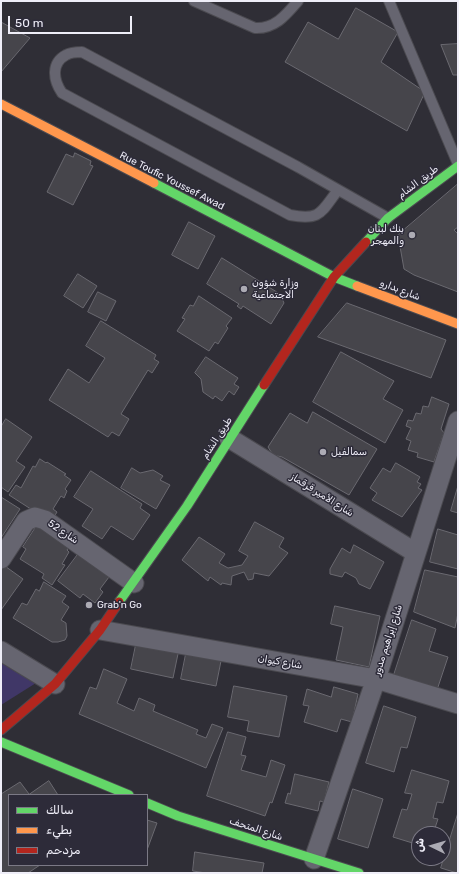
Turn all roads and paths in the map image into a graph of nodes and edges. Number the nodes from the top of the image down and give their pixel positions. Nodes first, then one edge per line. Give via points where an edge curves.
1 (194, 1) edge
2 (298, 1) edge
3 (390, 1) edge
4 (1, 104) edge
5 (458, 165) edge
6 (338, 190) junction
7 (388, 218) junction
8 (334, 277) junction
9 (458, 324) edge
10 (458, 421) edge
11 (229, 438) junction
12 (416, 553) junction
13 (1, 559) edge
14 (134, 583) junction
15 (100, 630) junction
16 (1, 651) edge
17 (376, 679) junction
18 (55, 684) junction
19 (458, 704) edge
20 (1, 730) edge
21 (1, 742) edge
22 (127, 794) edge
23 (148, 803) edge
24 (314, 859) junction
25 (358, 873) edge

1 - 2 lane via 255,28 264,28 283,19
3 - 5 lane
4 - 8 street, Rue Toufic Youssef Awad
5 - 7 street, طريق الشام
6 - 6 lane via 82,52 67,54 57,63 54,74 62,93 290,215 306,218 317,216
6 - 7 lane
7 - 8 street, طريق الشام
8 - 9 street, شارع بدارو
8 - 11 street, طريق الشام
10 - 12 street, شارع إبراهيم مدور
11 - 12 street, شارع الأمير قرقماز
11 - 14 street, طريق الشام via 187,506
12 - 17 street, شارع إبراهيم مدور
13 - 14 street, شارع 52 via 26,521 40,518 71,537
14 - 15 street, طريق الشام
15 - 17 street, شارع كيوان
15 - 18 street, طريق الشام
16 - 18 street
17 - 19 street, شارع كيوان
17 - 24 street, شارع إبراهيم مدور
18 - 20 street, طريق الشام
21 - 22 street
23 - 24 street, شارع المتحف via 178,816
24 - 25 street, شارع المتحف

